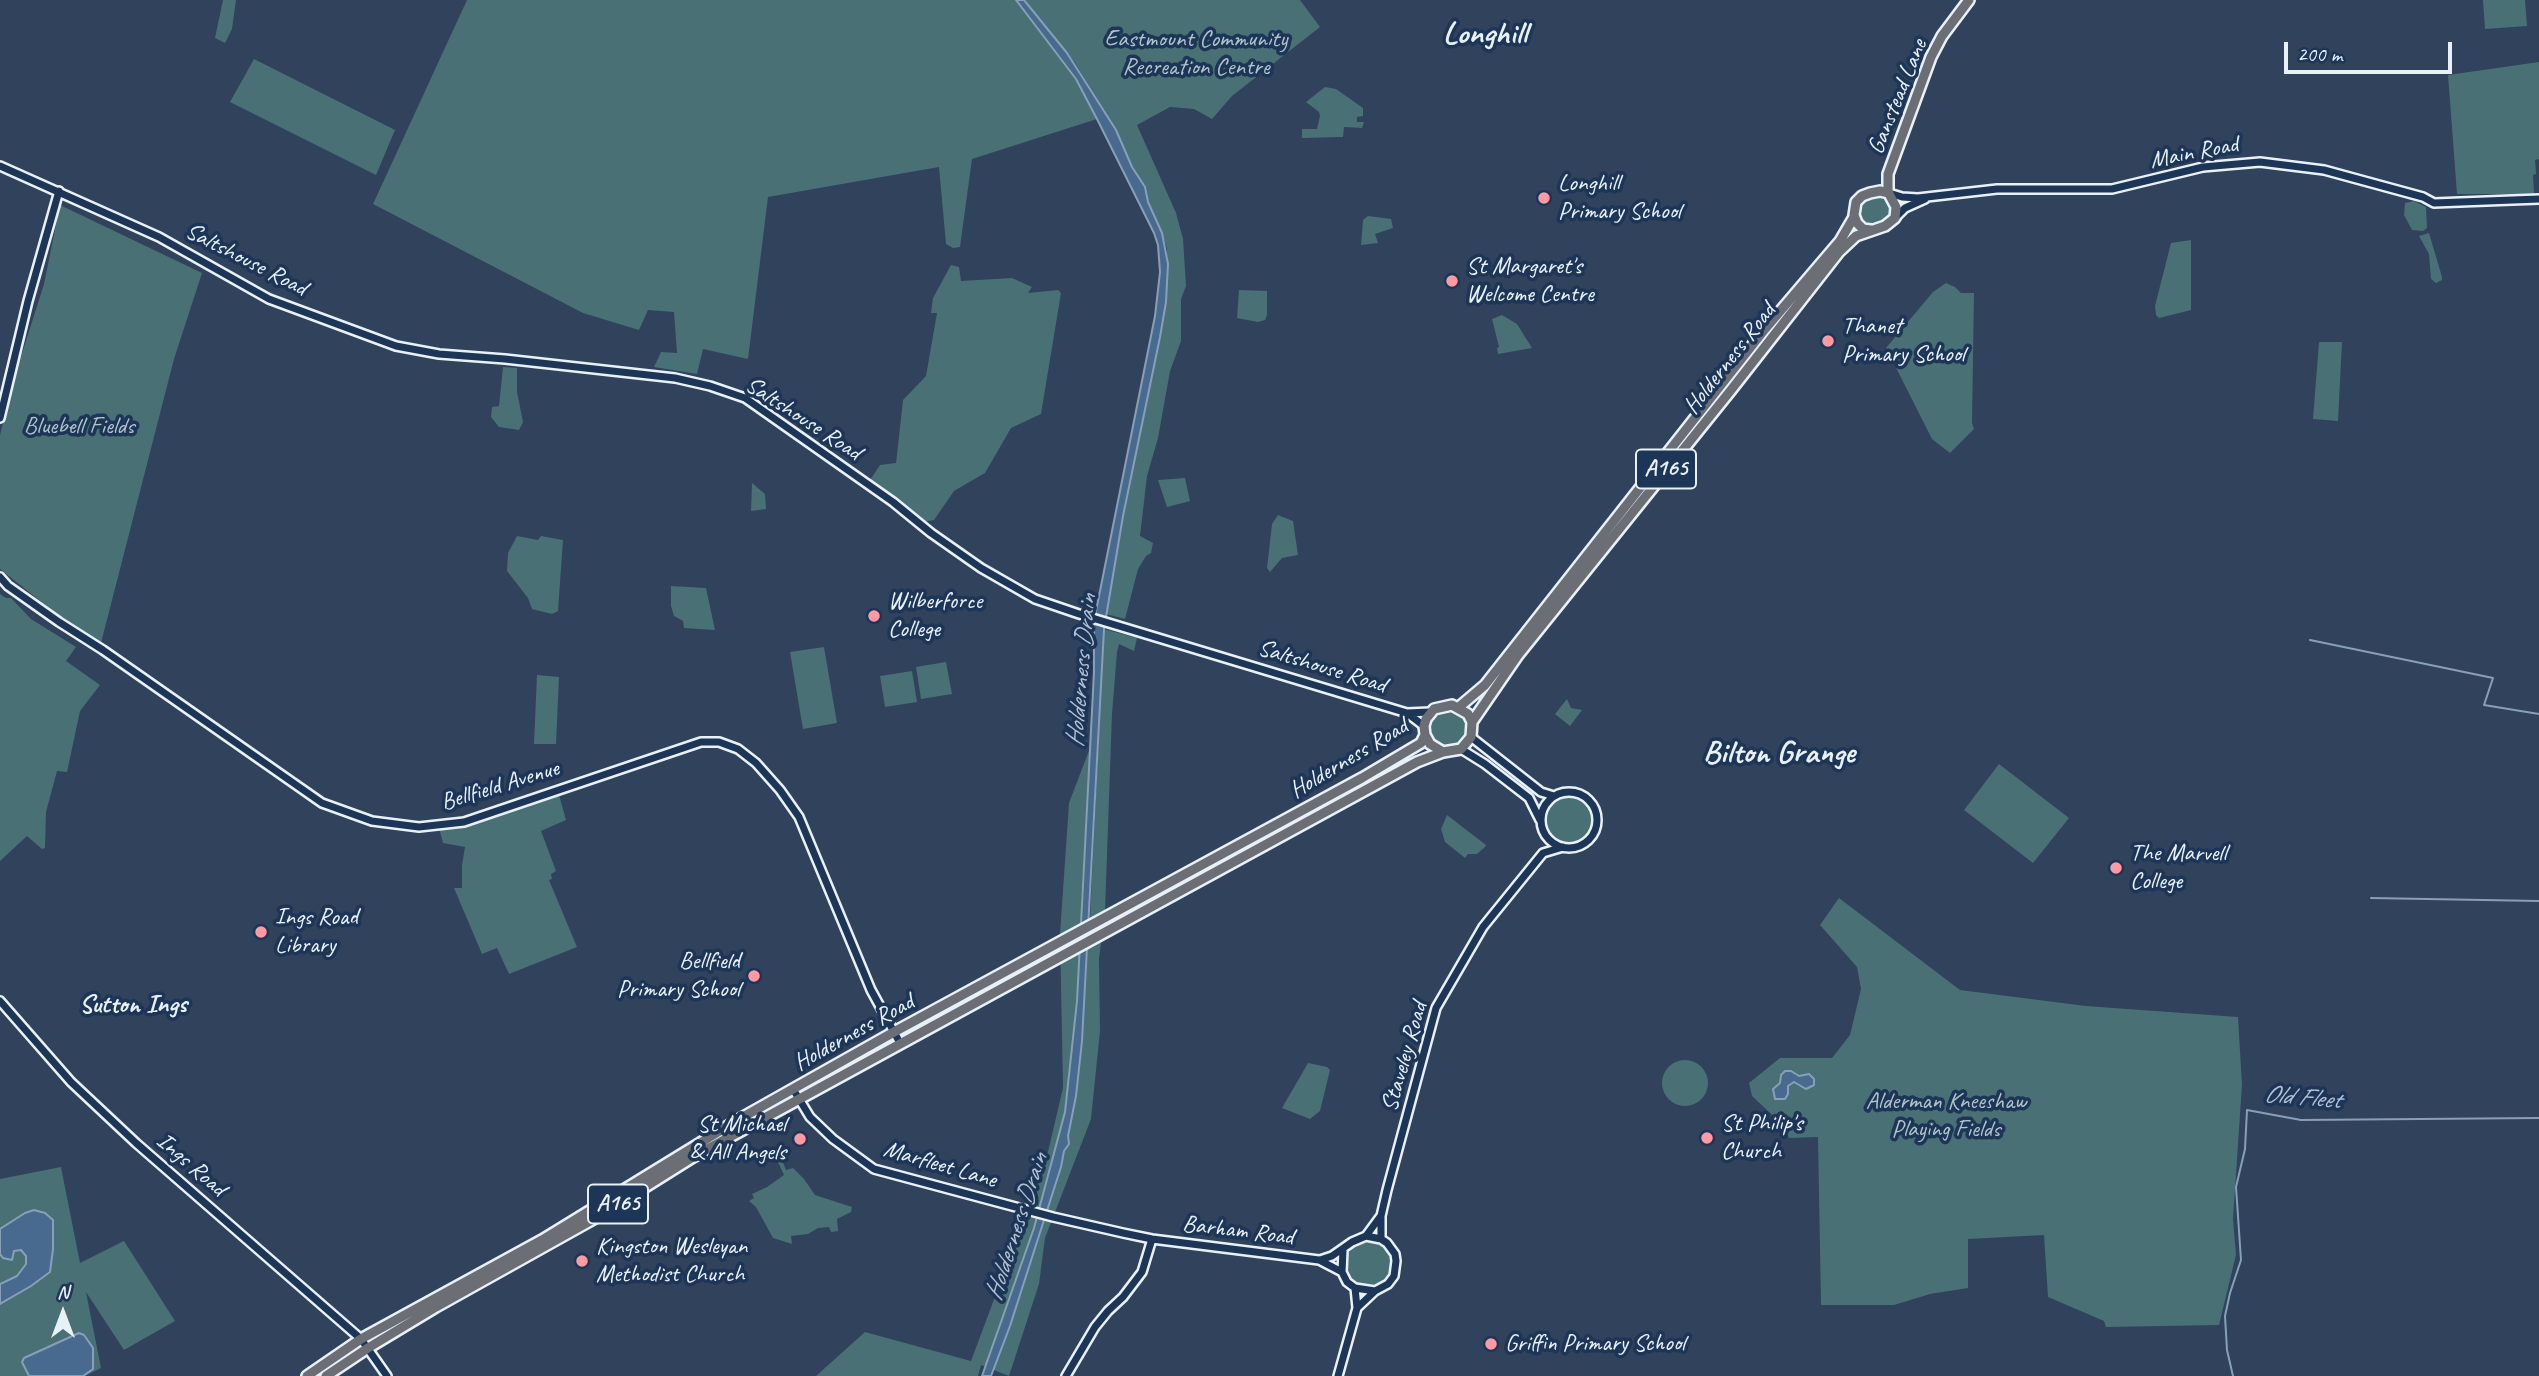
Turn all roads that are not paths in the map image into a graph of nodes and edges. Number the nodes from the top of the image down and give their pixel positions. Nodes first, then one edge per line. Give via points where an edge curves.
1 (1969, 0) edge
2 (0, 166) edge
3 (1888, 174) junction
4 (59, 191) junction
5 (1870, 193) junction
6 (1889, 193) junction
7 (1935, 195) junction
8 (2539, 199) edge
9 (1854, 217) junction
10 (1896, 217) junction
11 (1873, 230) junction
12 (0, 418) edge
13 (0, 577) edge
14 (1459, 707) junction
15 (1430, 712) junction
16 (1407, 713) junction
17 (1472, 722) junction
18 (1425, 731) junction
19 (1471, 737) junction
20 (1461, 749) junction
21 (1443, 752) junction
22 (1554, 796) junction
23 (1540, 820) junction
24 (1545, 834) junction
25 (1563, 847) junction
26 (1543, 853) junction
27 (0, 1001) edge
28 (894, 1032) junction
29 (900, 1043) junction
30 (793, 1089) junction
31 (799, 1099) junction
32 (1381, 1216) junction
33 (1366, 1237) junction
34 (1152, 1239) junction
35 (1381, 1239) junction
36 (1343, 1250) junction
37 (1319, 1260) junction
38 (1342, 1272) junction
39 (1355, 1288) junction
40 (1375, 1291) junction
41 (1357, 1308) junction
42 (361, 1339) junction
43 (368, 1348) junction
44 (307, 1376) edge
45 (326, 1376) edge
46 (387, 1376) edge
47 (1066, 1376) edge
48 (1338, 1376) edge

1 - 3 highway, Ganstead Lane / A165 via 1931,57
2 - 4 street, Saltshouse Road
3 - 5 highway, Ganstead Lane / A165
3 - 6 highway, Ganstead Lane / A165
4 - 12 street
4 - 16 street, Saltshouse Road via 159,237 269,299 396,346 675,378 745,398 981,568 1035,599
5 - 6 highway
5 - 9 highway, A165 via 1857,200
6 - 7 street, Main Road via 1908,198
6 - 10 highway, A165
7 - 8 street, Main Road via 2002,189 2112,189 2203,167 2260,162 2324,170 2434,203
7 - 10 street, Main Road via 1908,206
9 - 11 highway via 1861,227
9 - 14 highway, Holderness Road / A165 via 1840,241 1765,329 1485,685
10 - 11 highway, A165
11 - 17 highway, Holderness Road / A165 via 1856,236 1839,251 1518,655
13 - 28 street, Bellfield Avenue via 322,803 372,821 419,827 464,822 701,742 729,745 747,755 799,817 871,990
14 - 15 highway via 1446,704
14 - 17 highway
15 - 16 street, Saltshouse Road
15 - 18 highway, A165
16 - 18 street, Saltshouse Road
17 - 19 highway
18 - 21 highway via 1430,744
18 - 28 highway, Holderness Road / A165 via 1421,743 1362,778
19 - 20 highway
19 - 22 street via 1541,792
20 - 21 highway, A165
20 - 23 street via 1529,798
21 - 29 highway, Holderness Road / A165
22 - 23 street
22 - 25 street via 1564,792 1583,796 1596,814 1590,838 1578,846
23 - 24 street
24 - 25 street
24 - 26 street
25 - 26 street
26 - 32 street, Staveley Road via 1483,927 1436,1008
27 - 42 street, Ings Road via 87,1097
28 - 29 street, Bellfield Avenue
28 - 30 highway, Holderness Road / A165
29 - 31 highway, Holderness Road / A165
30 - 31 street, Marfleet Lane
30 - 42 highway, Holderness Road / A165 via 542,1240
31 - 34 street, Marfleet Lane via 833,1139 874,1169
31 - 43 highway, Holderness Road / A165
32 - 33 street, Staveley Road
32 - 35 street, Staveley Road
33 - 35 street
33 - 36 street
34 - 37 street, Barham Road
34 - 47 street via 1138,1278 1095,1327
35 - 40 street via 1396,1261 1394,1276
36 - 37 street, Barham Road
36 - 38 street
37 - 38 street, Barham Road
38 - 39 street
39 - 40 street
39 - 41 street
40 - 41 street
41 - 48 street
42 - 43 street, Ings Road
42 - 44 highway, Holderness Road / A165
43 - 45 highway, Holderness Road / A165
43 - 46 street, Ings Road

